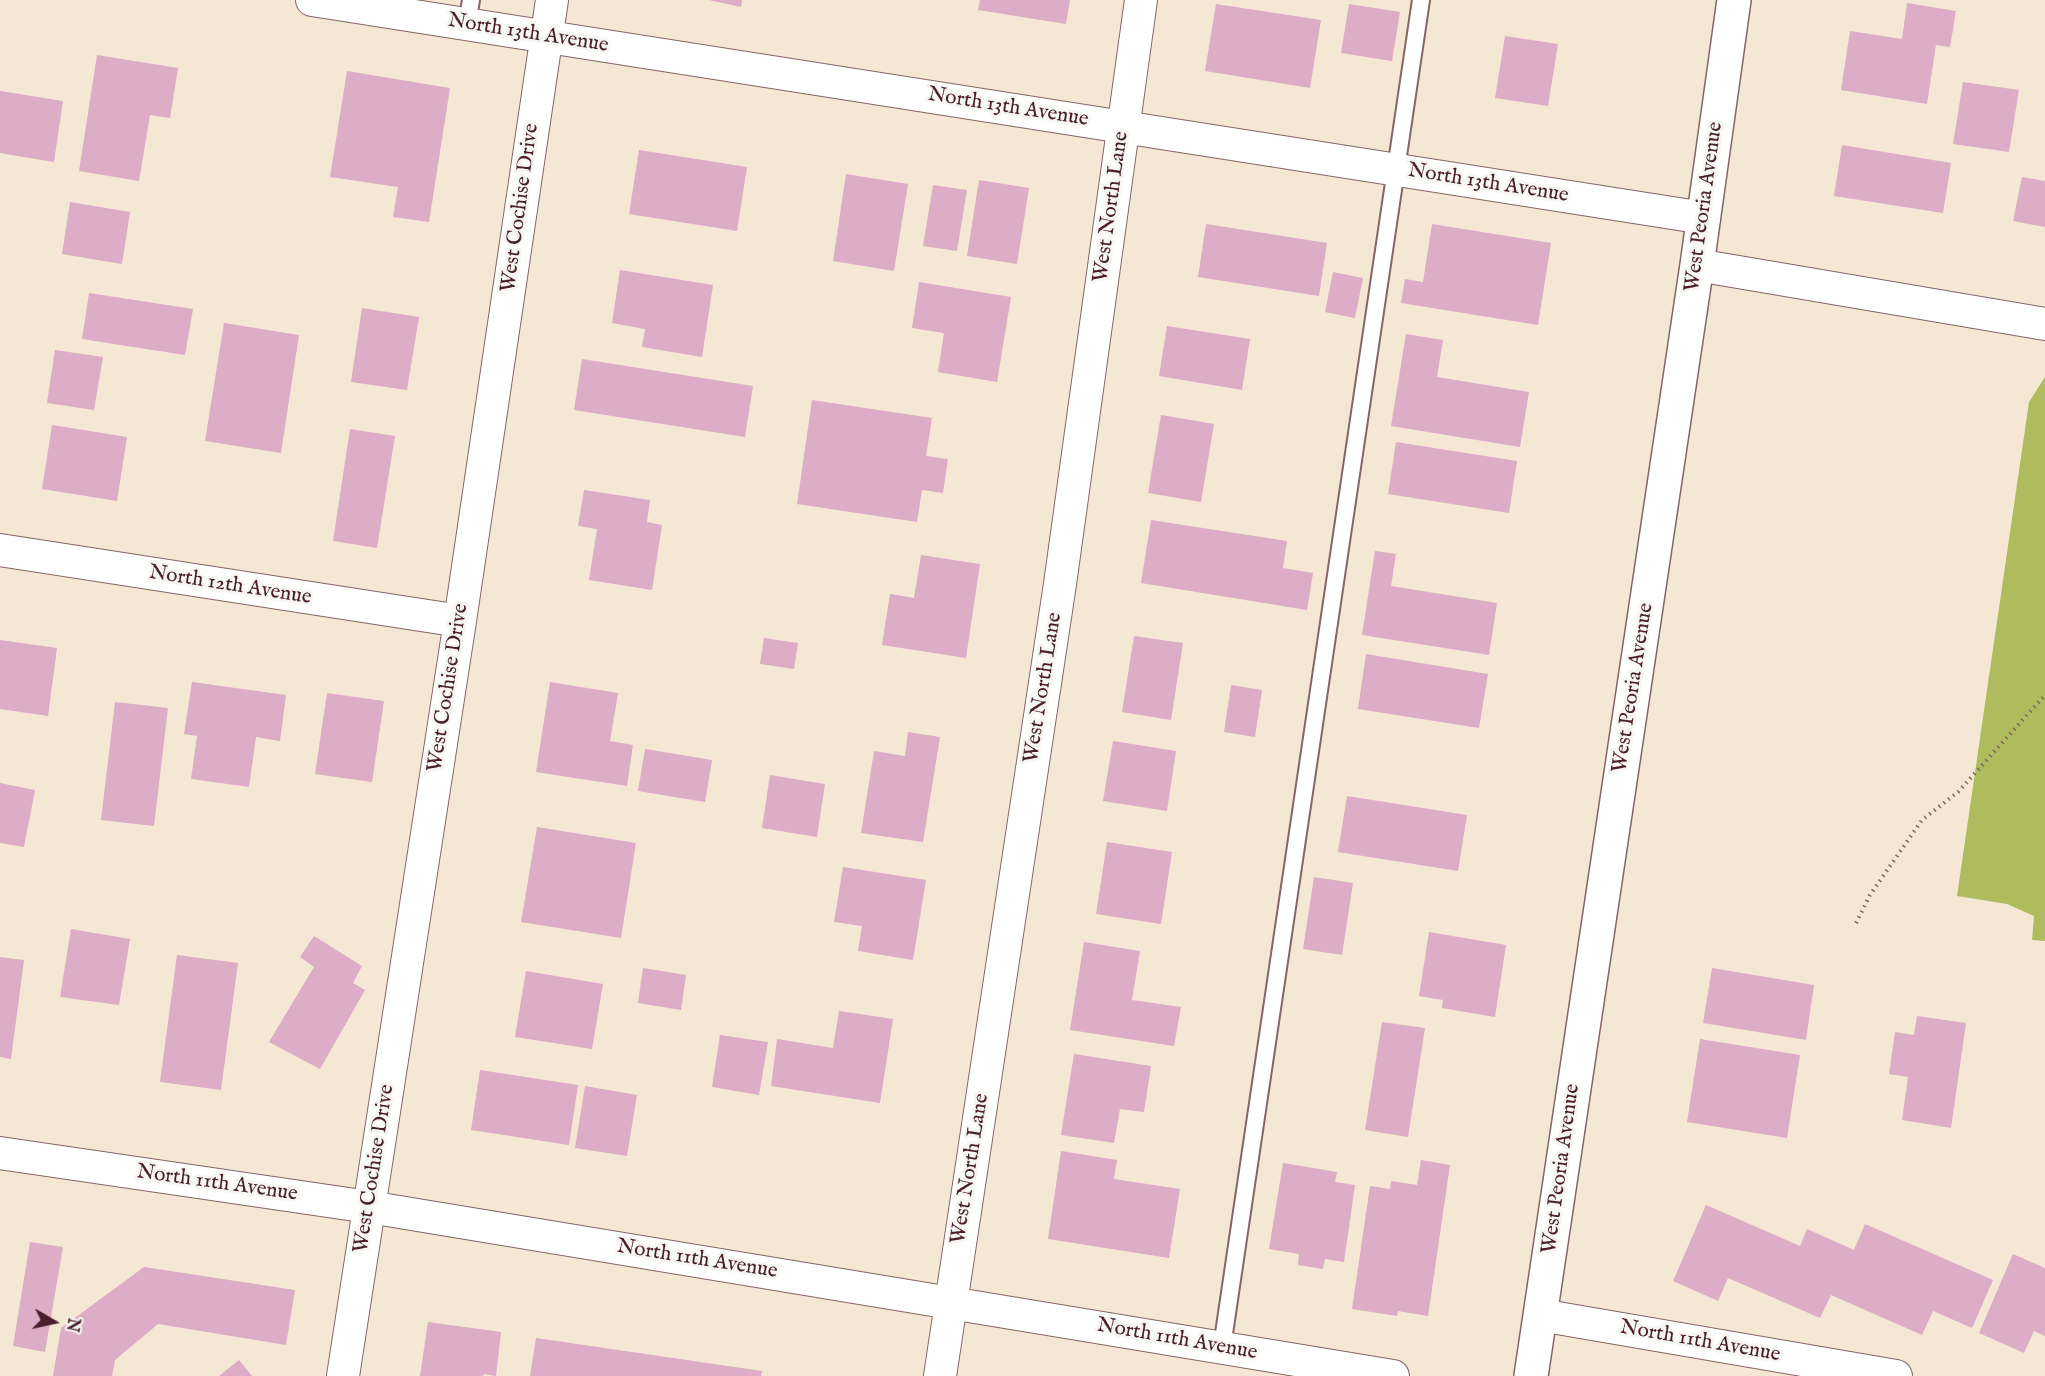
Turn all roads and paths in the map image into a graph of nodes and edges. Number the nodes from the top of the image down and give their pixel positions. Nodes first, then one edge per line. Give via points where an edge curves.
1 (312, 0) edge
2 (552, 0) edge
3 (1141, 0) edge
4 (1421, 0) edge
5 (1734, 0) edge
6 (469, 12) edge
7 (546, 37) junction
8 (1123, 126) junction
9 (1395, 169) junction
10 (1704, 218) junction
11 (1697, 265) junction
12 (2045, 324) edge
13 (0, 550) edge
14 (460, 621) junction
15 (2045, 695) edge
16 (1856, 923) dead end
17 (0, 1153) edge
18 (369, 1207) junction
19 (951, 1302) junction
20 (1540, 1315) junction
21 (1222, 1347) junction
22 (343, 1376) edge
23 (940, 1376) edge
24 (1393, 1376) edge
25 (1531, 1376) edge
26 (1896, 1376) edge

1 - 6 street, North 13th Avenue
2 - 7 street, West Cochise Drive
3 - 8 street, West North Lane
4 - 9 lane
5 - 10 main road, West Peoria Avenue
6 - 7 street, North 13th Avenue
7 - 8 street, North 13th Avenue
7 - 14 street, West Cochise Drive
8 - 9 street, North 13th Avenue
8 - 19 street, West North Lane via 1060,584
9 - 10 street, North 13th Avenue
9 - 21 lane
10 - 11 main road, West Peoria Avenue
11 - 12 street
11 - 20 main road, West Peoria Avenue
13 - 14 street, North 12th Avenue
14 - 18 street, West Cochise Drive
15 - 16 path via 1958,792 1922,820 1870,895
17 - 18 street, North 11th Avenue
18 - 19 street, North 11th Avenue
18 - 22 street, West Cochise Drive
19 - 21 street, North 11th Avenue
19 - 23 street, West North Lane
20 - 25 main road, West Peoria Avenue
20 - 26 street, North 11th Avenue
21 - 24 street, North 11th Avenue

